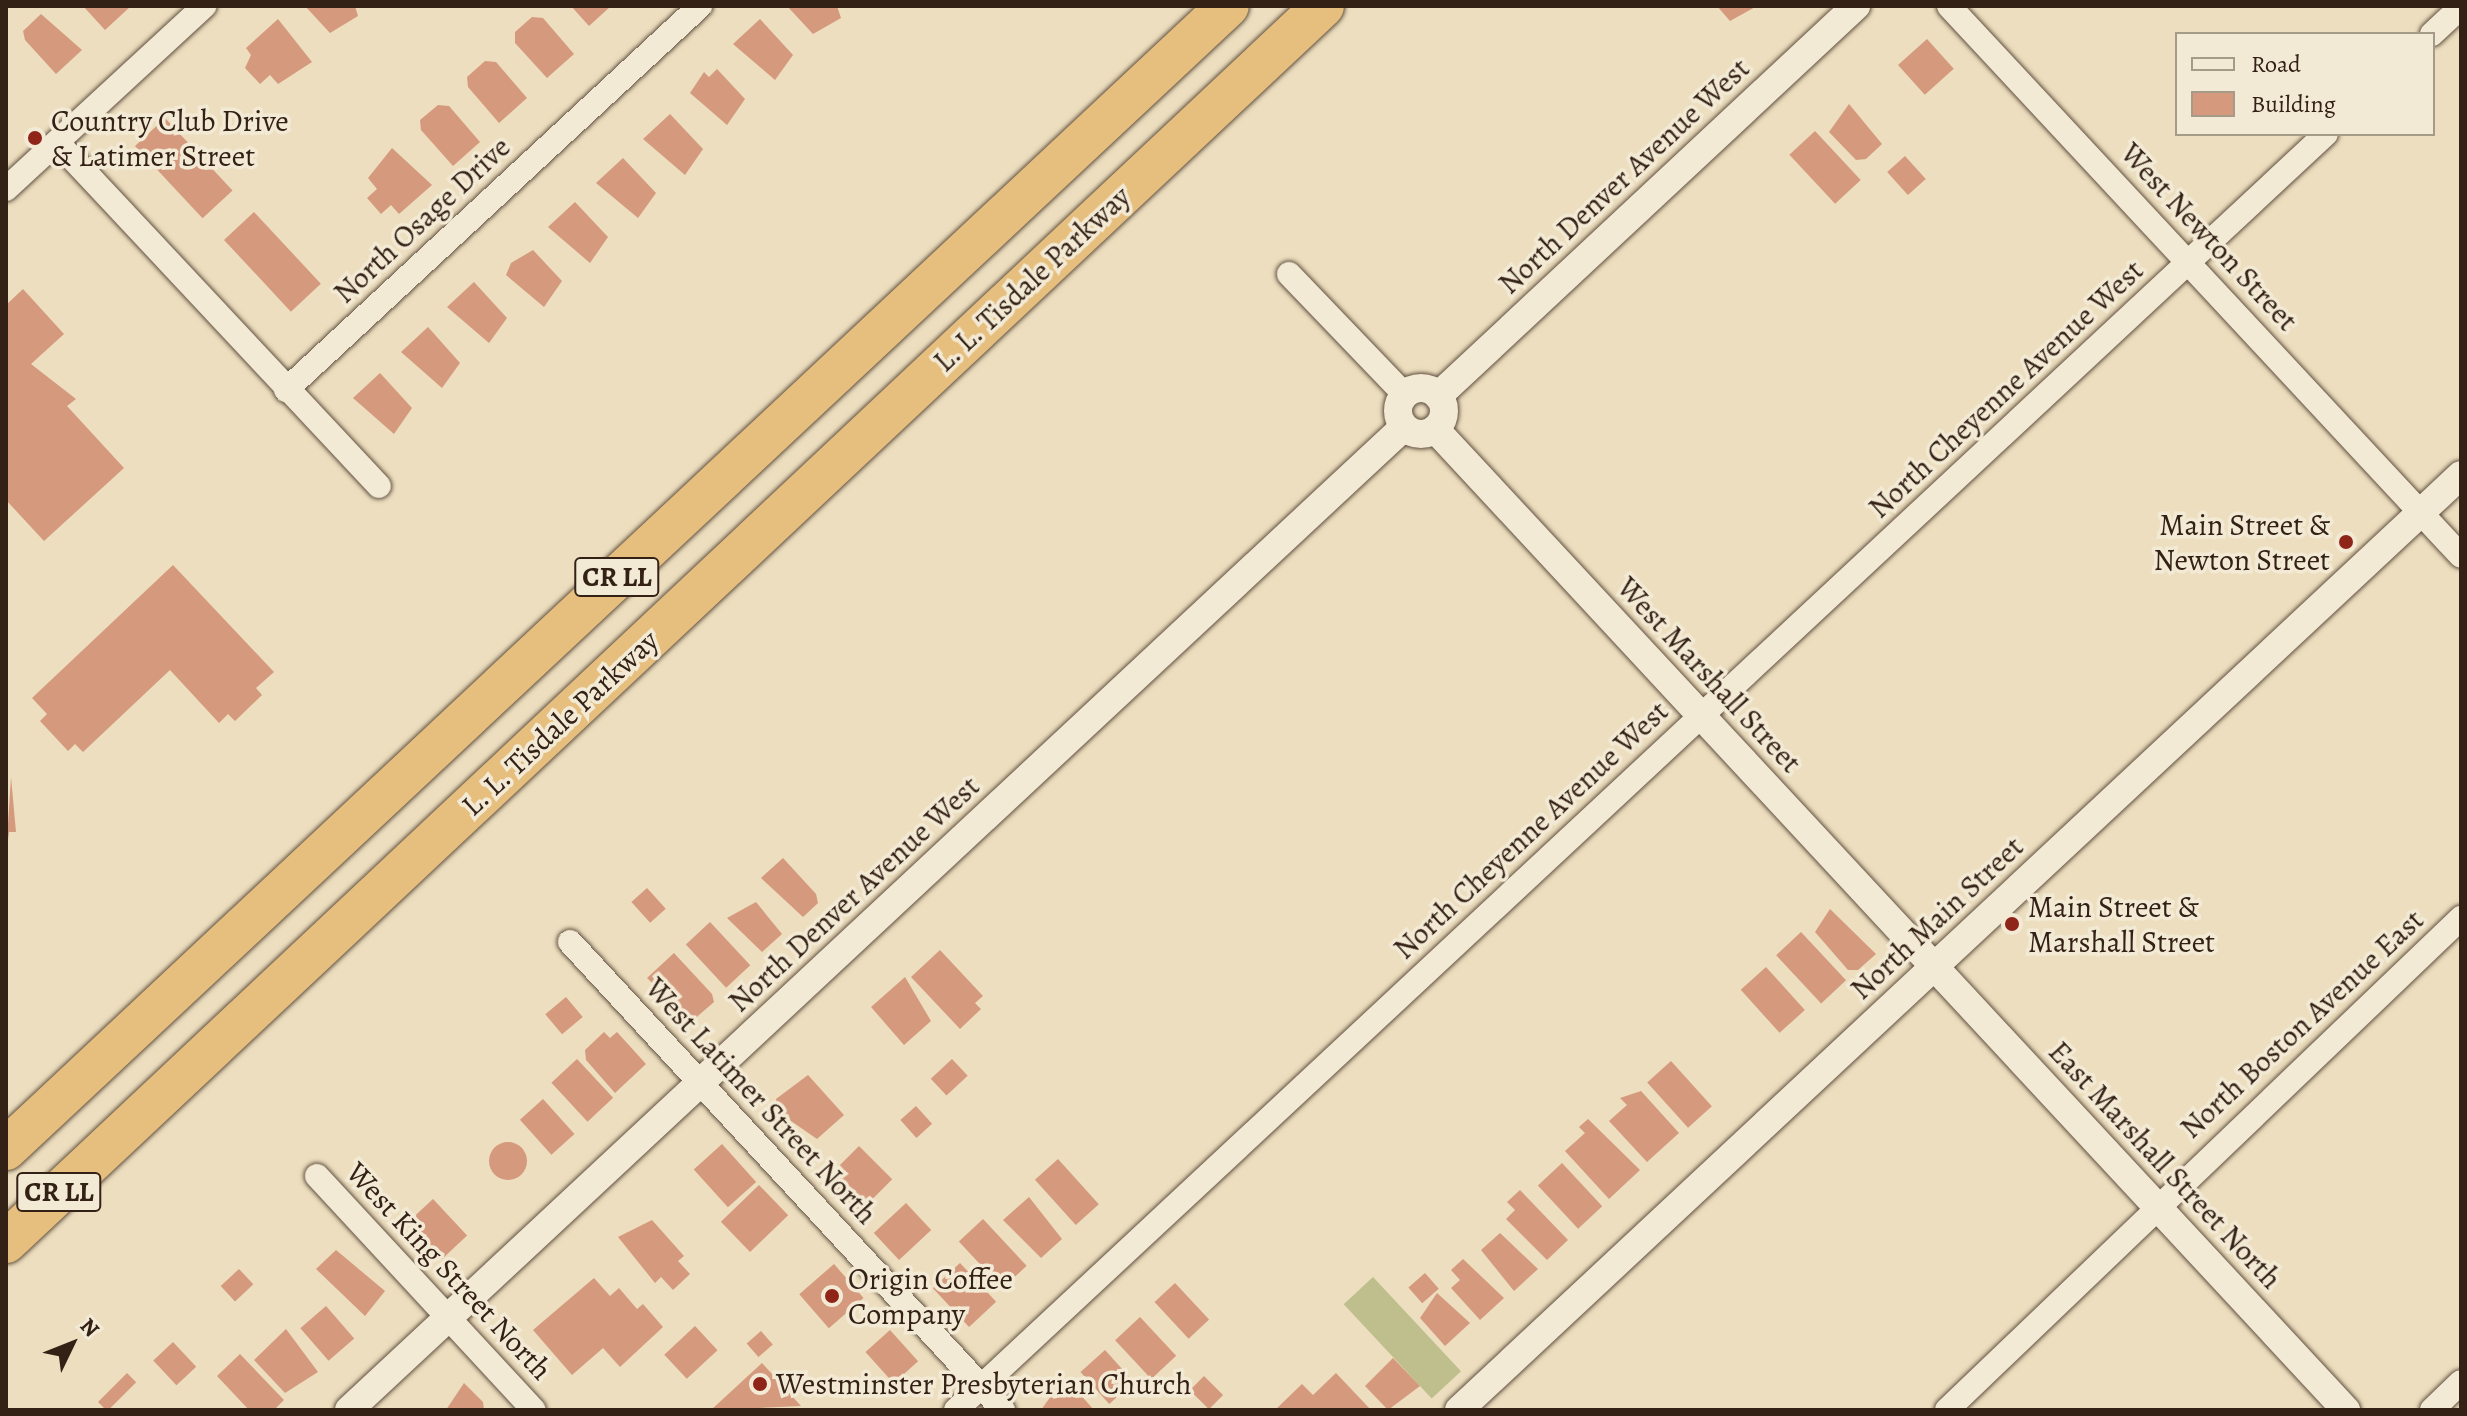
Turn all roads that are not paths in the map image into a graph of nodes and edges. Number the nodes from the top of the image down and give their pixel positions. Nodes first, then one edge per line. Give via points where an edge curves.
1 (204, 6) edge
2 (700, 6) edge
3 (1228, 6) edge
4 (1323, 6) edge
5 (1856, 6) edge
6 (1949, 6) edge
7 (2461, 7) edge
8 (2434, 32) edge
9 (2324, 136) edge
10 (57, 142) junction
11 (6, 189) edge
12 (2189, 263) junction
13 (1289, 274) dead end
14 (286, 390) junction
15 (1404, 394) junction
16 (1438, 396) junction
17 (1404, 427) junction
18 (1435, 429) junction
19 (2461, 475) edge
20 (379, 486) dead end
21 (2421, 513) junction
22 (2461, 556) edge
23 (1702, 715) junction
24 (2461, 918) edge
25 (570, 942) dead end
26 (1935, 966) junction
27 (701, 1084) junction
28 (6, 1149) edge
29 (317, 1176) dead end
30 (2158, 1208) junction
31 (6, 1242) edge
32 (449, 1317) junction
33 (2461, 1382) edge
34 (981, 1387) junction
35 (349, 1410) edge
36 (534, 1410) edge
37 (956, 1410) edge
38 (1003, 1410) edge
39 (1459, 1410) edge
40 (1947, 1410) edge
41 (2346, 1410) edge
42 (2432, 1410) edge

1 - 10 street
2 - 14 street, North Osage Drive
3 - 28 highway, CR LL
4 - 31 highway, L. L. Tisdale Parkway / CR LL
5 - 16 street, North Denver Avenue West
6 - 12 street, West Newton Street
7 - 8 street
9 - 12 street, North Cheyenne Avenue West
10 - 11 street
10 - 14 street
12 - 21 street, West Newton Street
12 - 23 street, North Cheyenne Avenue West
13 - 15 street
14 - 20 street
15 - 16 street via 1423,388
15 - 17 street via 1397,409
16 - 18 street via 1444,409
17 - 18 street via 1419,434
17 - 27 street, North Denver Avenue West
18 - 23 street, West Marshall Street
19 - 21 street, North Main Street
21 - 22 street, West Newton Street
21 - 26 street, North Main Street
23 - 26 street, West Marshall Street
23 - 34 street, North Cheyenne Avenue West
24 - 30 street, North Boston Avenue East
25 - 27 street, West Latimer Street North
26 - 30 street, East Marshall Street North
26 - 39 street, North Main Street
27 - 32 street, North Denver Avenue West
27 - 34 street, West Latimer Street North
29 - 32 street, West King Street North
30 - 40 street, North Boston Avenue East
30 - 41 street, East Marshall Street North
32 - 35 street, North Denver Avenue West
32 - 36 street, West King Street North
33 - 42 street
34 - 37 street, North Cheyenne Avenue West
34 - 38 street, West Latimer Street North

